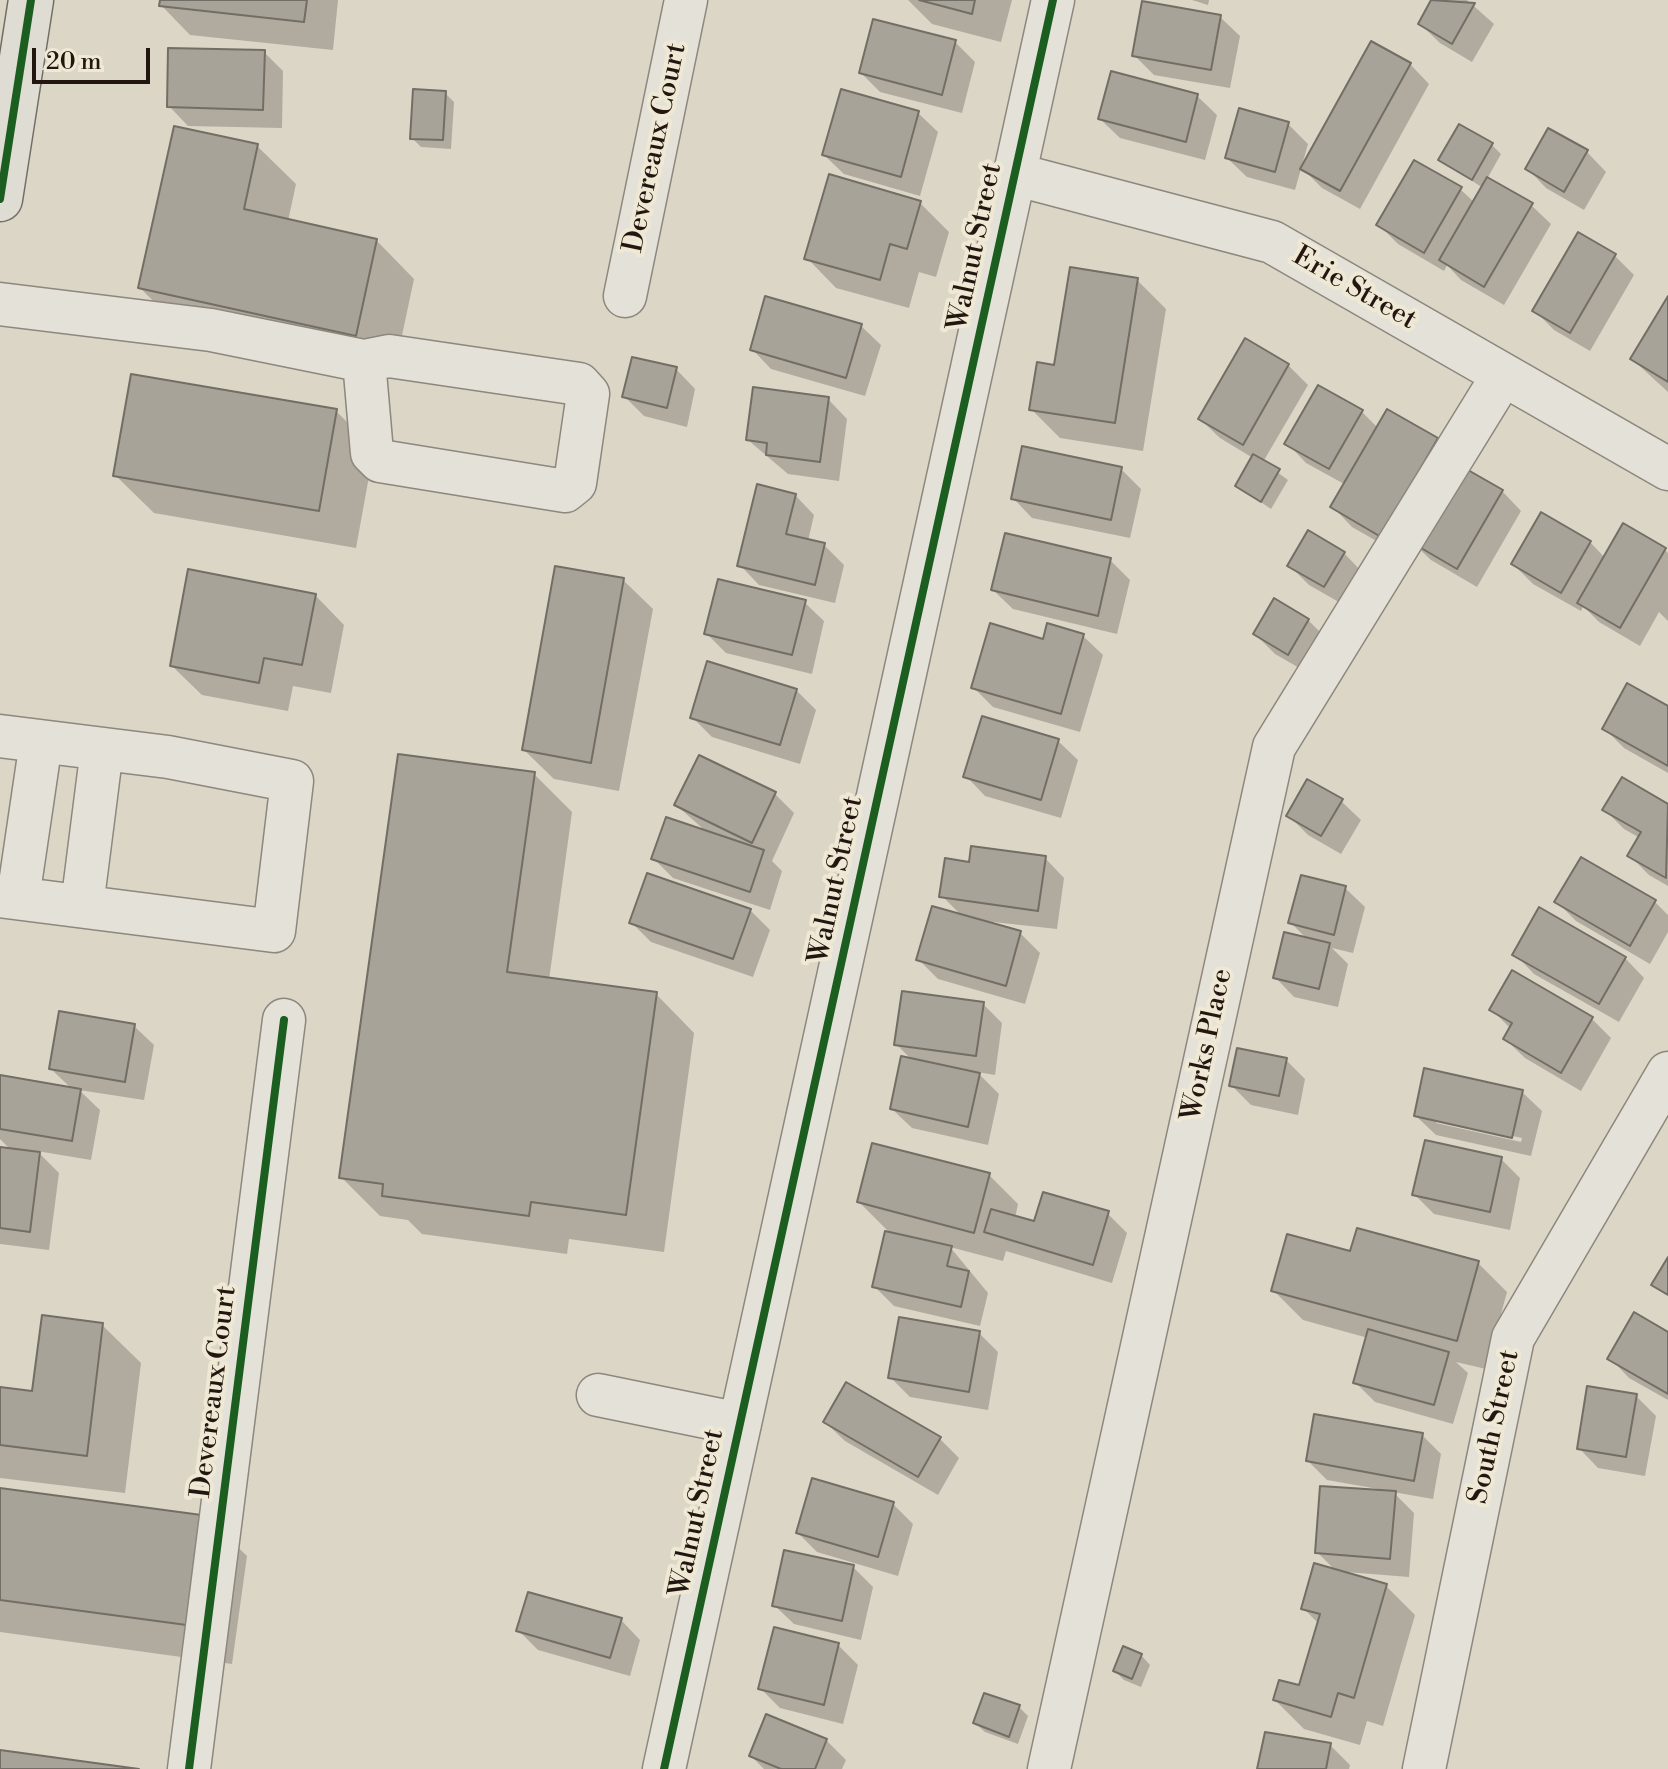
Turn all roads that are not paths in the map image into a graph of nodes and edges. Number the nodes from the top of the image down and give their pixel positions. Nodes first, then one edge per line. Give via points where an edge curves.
1 (31, 0) edge
2 (686, 0) edge
3 (1053, 0) edge
4 (5, 111) edge
5 (1014, 174) junction
6 (0, 199) edge
7 (625, 296) dead end
8 (0, 304) edge
9 (364, 361) junction
10 (1503, 375) junction
11 (1668, 469) edge
12 (0, 736) edge
13 (41, 742) junction
14 (102, 749) junction
15 (9, 897) edge
16 (82, 906) junction
17 (284, 1020) dead end
18 (1668, 1073) edge
19 (598, 1395) dead end
20 (740, 1424) junction
21 (189, 1769) edge
22 (664, 1769) edge
23 (1049, 1769) edge
24 (1424, 1769) edge

1 - 4 highway
2 - 7 street, Devereaux Court
3 - 5 street, Walnut Street
4 - 6 highway
5 - 10 street, Erie Street via 1272,242
5 - 20 street, Walnut Street
8 - 9 street via 211,330
9 - 9 street via 372,453 380,461 565,491 575,483 588,394 579,384 389,356
10 - 11 street, Erie Street
10 - 23 street, Works Place via 1274,747
12 - 13 street
13 - 14 street
13 - 15 street
14 - 16 street
14 - 16 street via 292,781 274,931
15 - 16 street
17 - 21 street, Devereaux Court
18 - 24 street, South Street via 1513,1338
19 - 20 street
20 - 22 street, Walnut Street

